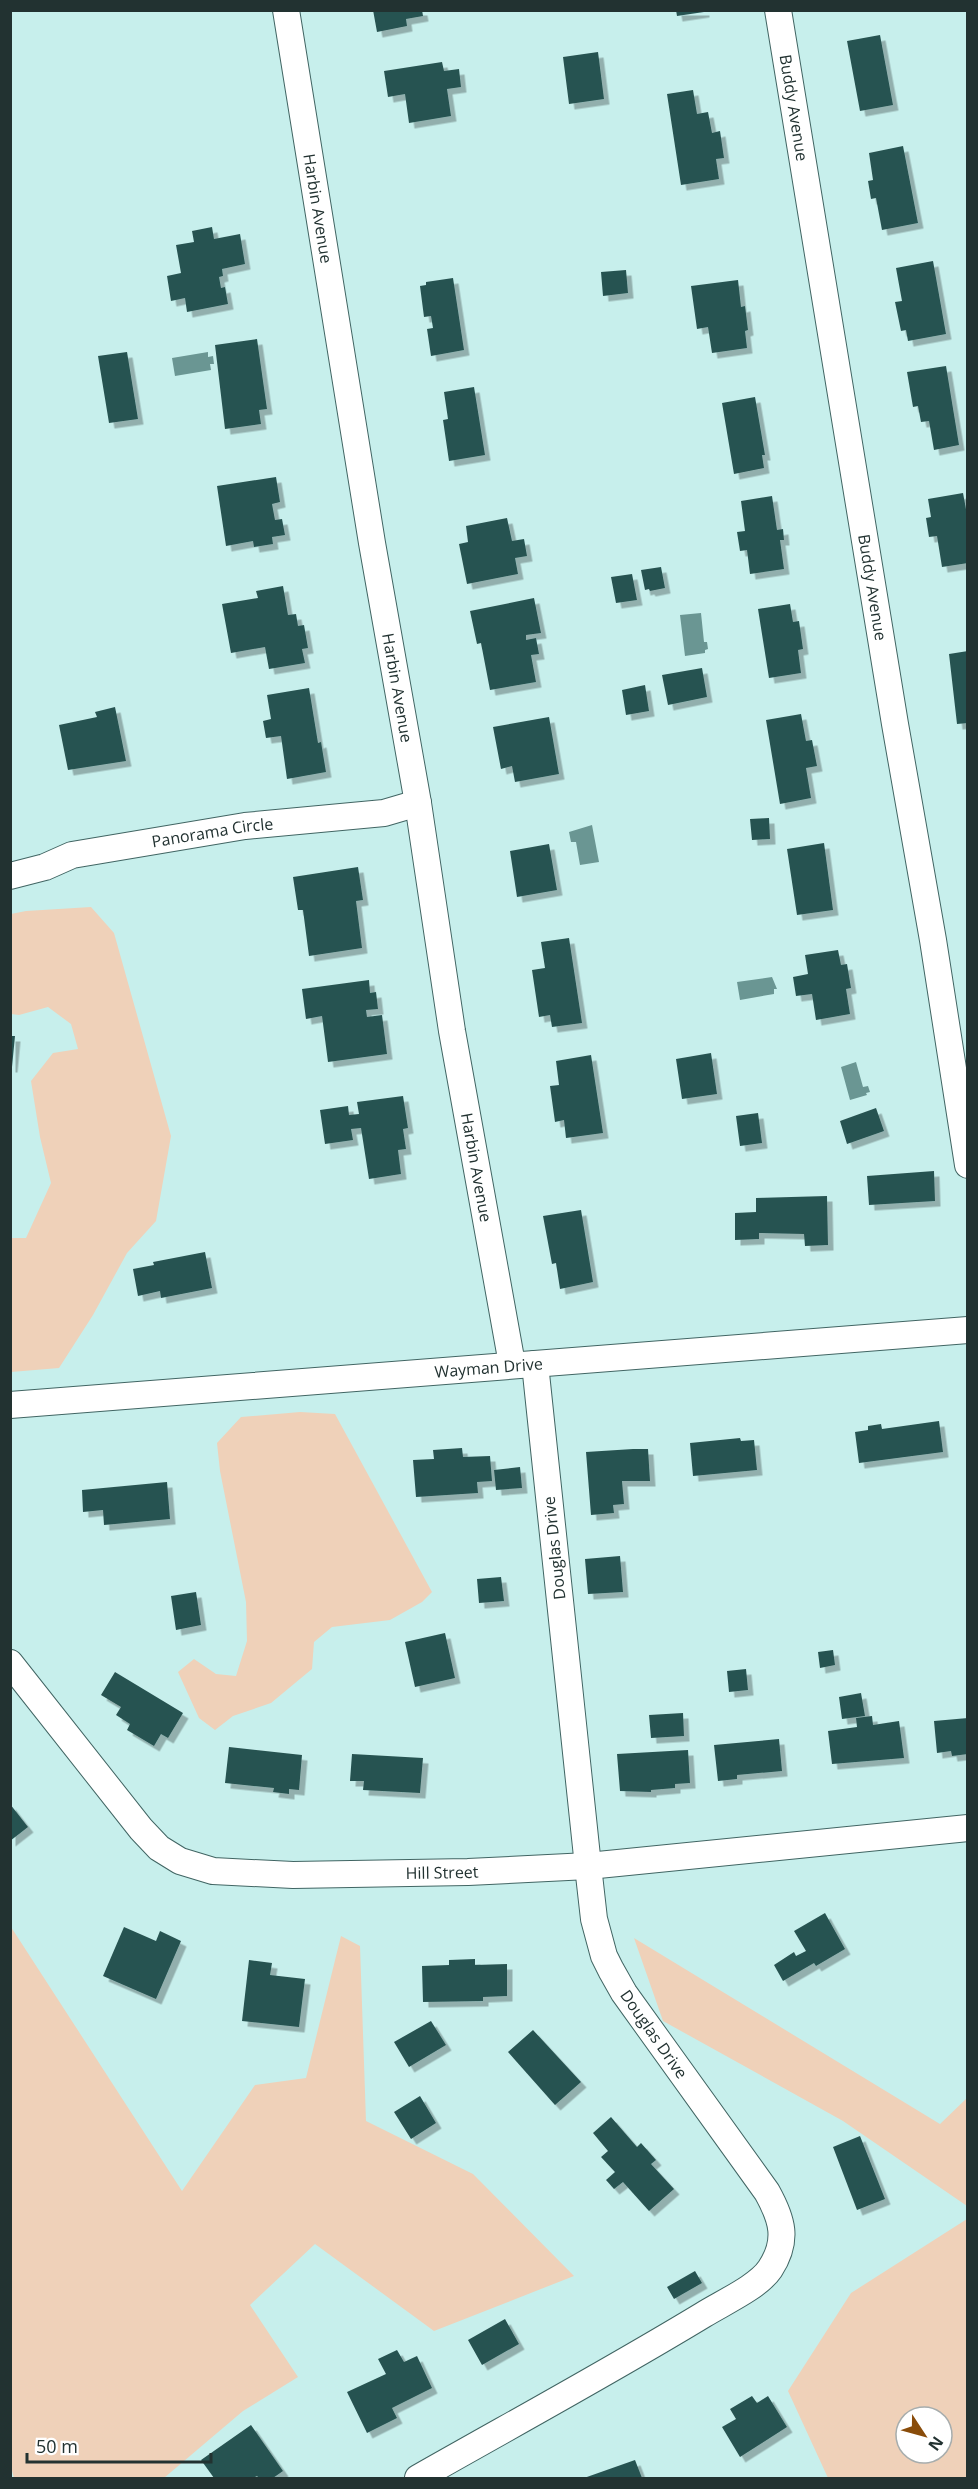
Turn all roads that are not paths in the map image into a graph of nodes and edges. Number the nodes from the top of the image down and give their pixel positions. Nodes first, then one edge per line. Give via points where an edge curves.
1 (286, 10) edge
2 (778, 10) edge
3 (417, 803) junction
4 (10, 876) edge
5 (968, 1165) edge
6 (968, 1330) edge
7 (523, 1364) junction
8 (10, 1405) edge
9 (10, 1663) edge
10 (968, 1828) edge
11 (588, 1866) junction
12 (418, 2478) edge

1 - 3 street, Harbin Avenue
2 - 5 street, Buddy Avenue
3 - 4 street, Panorama Circle via 384,813 245,826 72,855
3 - 7 street, Harbin Avenue via 452,1031
6 - 7 street, Wayman Drive
7 - 8 street, Wayman Drive
7 - 11 street, Douglas Drive
9 - 11 street, Hill Street via 141,1829 180,1862 213,1871 293,1875
10 - 11 street, Hill Street
11 - 12 street, Douglas Drive via 594,1919 611,1970 767,2192 782,2228 779,2253 762,2278

